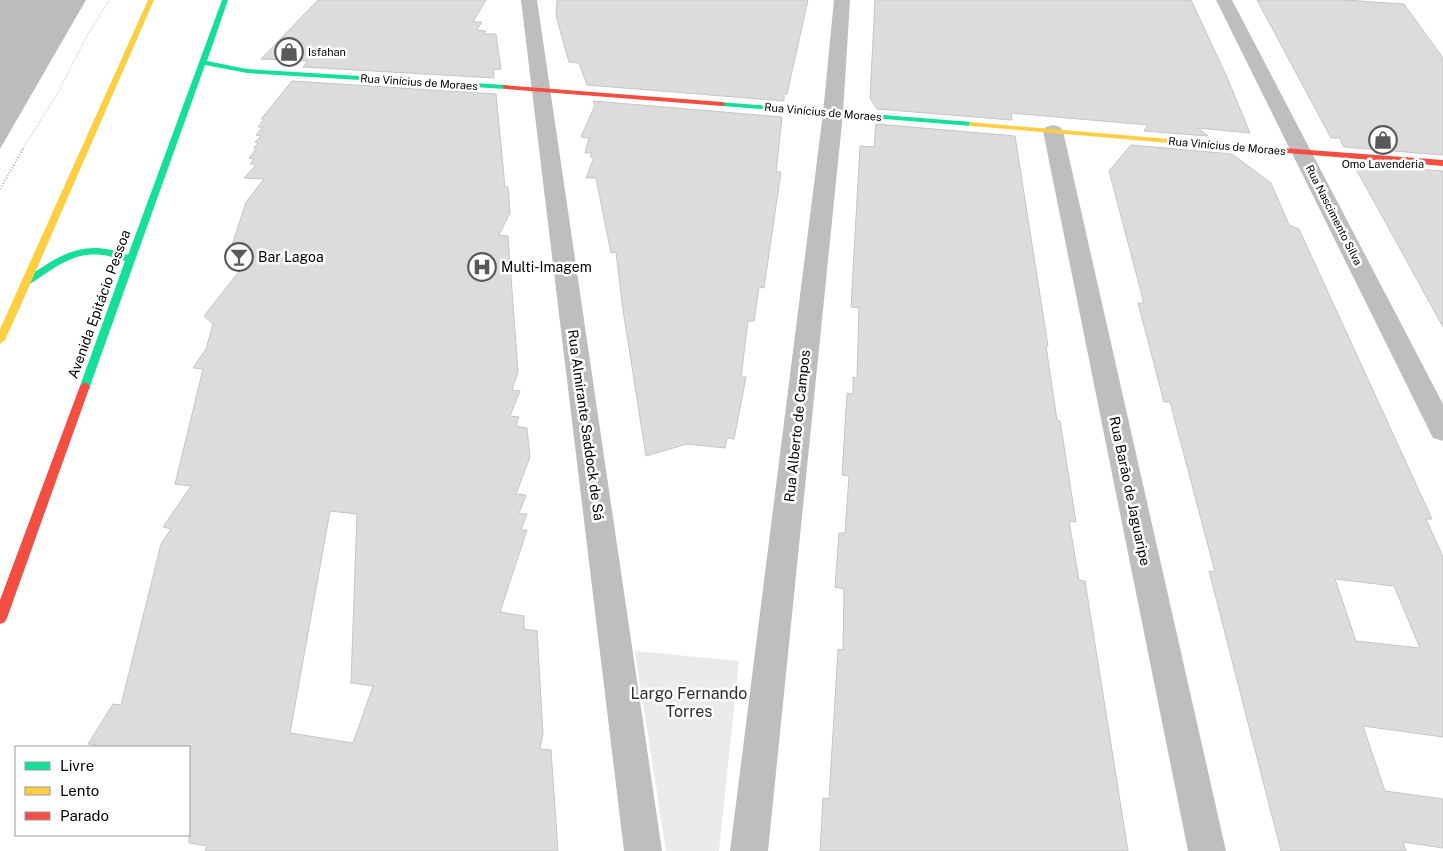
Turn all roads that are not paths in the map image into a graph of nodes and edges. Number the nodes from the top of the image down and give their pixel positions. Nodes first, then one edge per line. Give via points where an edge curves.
1 (151, 0) edge
2 (225, 0) edge
3 (529, 0) edge
4 (842, 0) edge
5 (1224, 0) edge
6 (203, 62) junction
7 (540, 89) junction
8 (833, 113) junction
9 (1053, 131) junction
10 (1301, 152) junction
11 (1443, 163) edge
12 (131, 260) junction
13 (27, 282) junction
14 (0, 340) edge
15 (1443, 430) edge
16 (0, 618) edge
17 (643, 851) edge
18 (749, 851) edge
19 (1208, 851) edge

1 - 13 main road via 108,90
2 - 6 main road, Avenida Epitácio Pessoa
3 - 7 street, Rua Almirante Saddock de Sá
4 - 8 street, Rua Alberto de Campos
5 - 10 street, Rua Nascimento Silva
6 - 7 main road, Rua Vinícius de Moraes via 247,71
6 - 12 main road, Avenida Epitácio Pessoa
7 - 8 main road, Rua Vinícius de Moraes
7 - 17 street, Rua Almirante Saddock de Sá
8 - 9 main road, Rua Vinícius de Moraes
8 - 18 street, Rua Alberto de Campos
9 - 10 main road, Rua Vinícius de Moraes
9 - 19 street, Rua Barão de Jaguaripe
10 - 11 main road, Rua Vinícius de Moraes
10 - 15 street, Rua Nascimento Silva
12 - 13 main road via 109,251 92,250 55,263
12 - 16 main road, Avenida Epitácio Pessoa
13 - 14 main road

